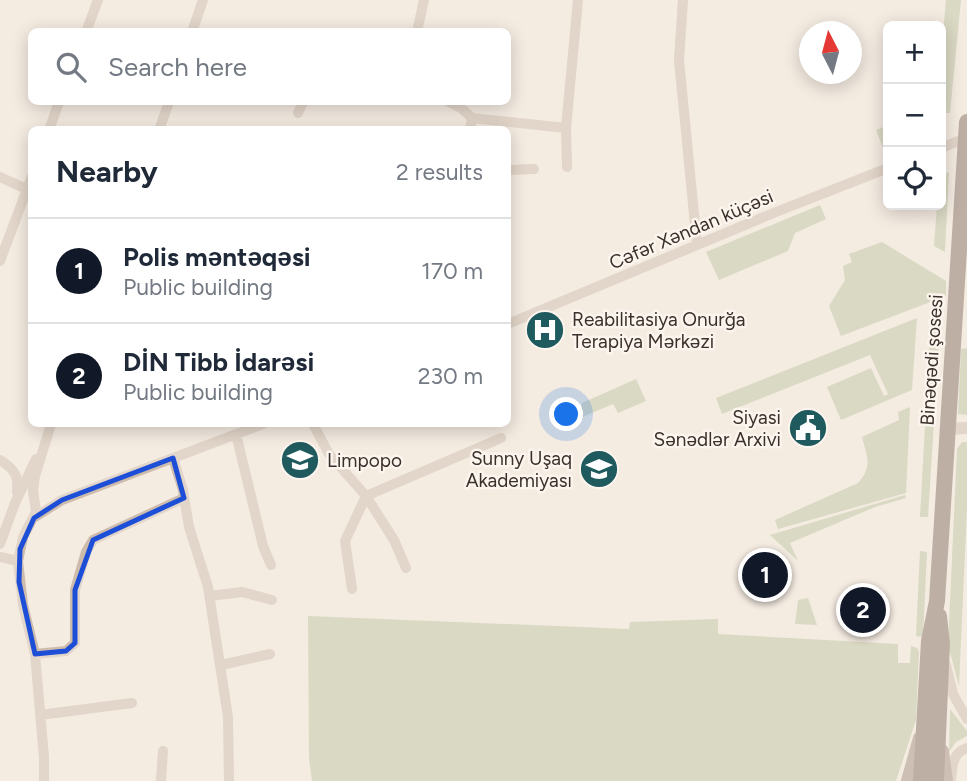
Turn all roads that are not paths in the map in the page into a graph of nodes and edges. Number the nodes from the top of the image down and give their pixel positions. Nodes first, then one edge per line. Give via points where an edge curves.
1 (97, 0) edge
2 (203, 0) edge
3 (424, 0) edge
4 (578, 0) edge
5 (683, 0) edge
6 (87, 28) edge
7 (193, 28) edge
8 (418, 28) edge
9 (59, 105) edge
10 (168, 105) edge
11 (302, 105) edge
12 (456, 105) edge
13 (298, 113) dead end
14 (472, 118) junction
15 (51, 126) edge
16 (160, 126) edge
17 (471, 126) edge
18 (566, 128) junction
19 (967, 133) edge
20 (943, 147) edge
21 (567, 167) dead end
22 (534, 169) dead end
23 (511, 170) edge
24 (883, 170) edge
25 (0, 177) edge
26 (28, 190) edge
27 (28, 192) edge
28 (697, 245) junction
29 (0, 261) edge
30 (511, 323) edge
31 (967, 323) edge
32 (953, 344) junction
33 (50, 427) edge
34 (255, 427) edge
35 (315, 427) edge
36 (967, 428) edge
37 (947, 429) junction
38 (236, 434) junction
39 (501, 438) dead end
40 (44, 443) junction
41 (173, 458) junction
42 (0, 460) edge
43 (366, 496) junction
44 (34, 497) junction
45 (184, 498) junction
46 (15, 503) junction
47 (55, 503) junction
48 (34, 518) junction
49 (0, 544) edge
50 (0, 557) edge
51 (271, 565) dead end
52 (18, 566) junction
53 (406, 568) dead end
54 (352, 589) dead end
55 (210, 596) junction
56 (272, 600) dead end
57 (937, 601) junction
58 (942, 644) junction
59 (35, 654) junction
60 (270, 654) dead end
61 (221, 665) junction
62 (132, 703) dead end
63 (40, 715) junction
64 (967, 719) edge
65 (931, 724) junction
66 (967, 748) edge
67 (163, 751) dead end
68 (44, 781) edge
69 (161, 781) edge
70 (229, 781) edge
71 (908, 781) edge
72 (921, 781) edge
73 (936, 781) edge
74 (949, 781) edge

1 - 6 street
2 - 7 street
3 - 8 street
4 - 18 street
5 - 28 street via 679,60
9 - 15 street
10 - 16 street
11 - 13 street
12 - 14 street
14 - 17 street
14 - 18 street
18 - 21 street
19 - 20 street
19 - 32 main road, Binəqədi şosesi
22 - 23 street
24 - 28 street, Cəfər Xəndan küçəsi
25 - 26 street
27 - 29 street
28 - 30 street, Cəfər Xəndan küçəsi
31 - 32 main road
32 - 37 main road, Binəqədi şosesi
33 - 40 street
34 - 38 street
35 - 43 street via 329,454
36 - 37 street
37 - 57 main road, Binəqədi şosesi
38 - 41 street
38 - 51 street
39 - 43 street
40 - 44 street
40 - 46 street
41 - 45 street
41 - 47 street
42 - 46 street via 16,475
43 - 53 street
43 - 54 street via 345,541
44 - 46 street via 23,495
44 - 47 street
44 - 48 street
45 - 55 street
45 - 59 street via 93,540 74,594 75,643 66,651
46 - 49 street
47 - 48 street
48 - 52 street via 23,537
50 - 52 street
52 - 59 street
55 - 56 street via 242,592
55 - 61 street
57 - 58 main road, Binəqədi şosesi
57 - 65 main road, Binəqədi şosesi via 929,641
58 - 64 street via 953,694
58 - 65 main road, Binəqədi şosesi
59 - 63 street
60 - 61 street
61 - 70 street via 229,724
62 - 63 street
63 - 68 street
65 - 71 main road
65 - 72 main road, Binəqədi şosesi
65 - 73 main road, Binəqədi şosesi
65 - 74 main road
66 - 74 street via 955,757
67 - 69 street

